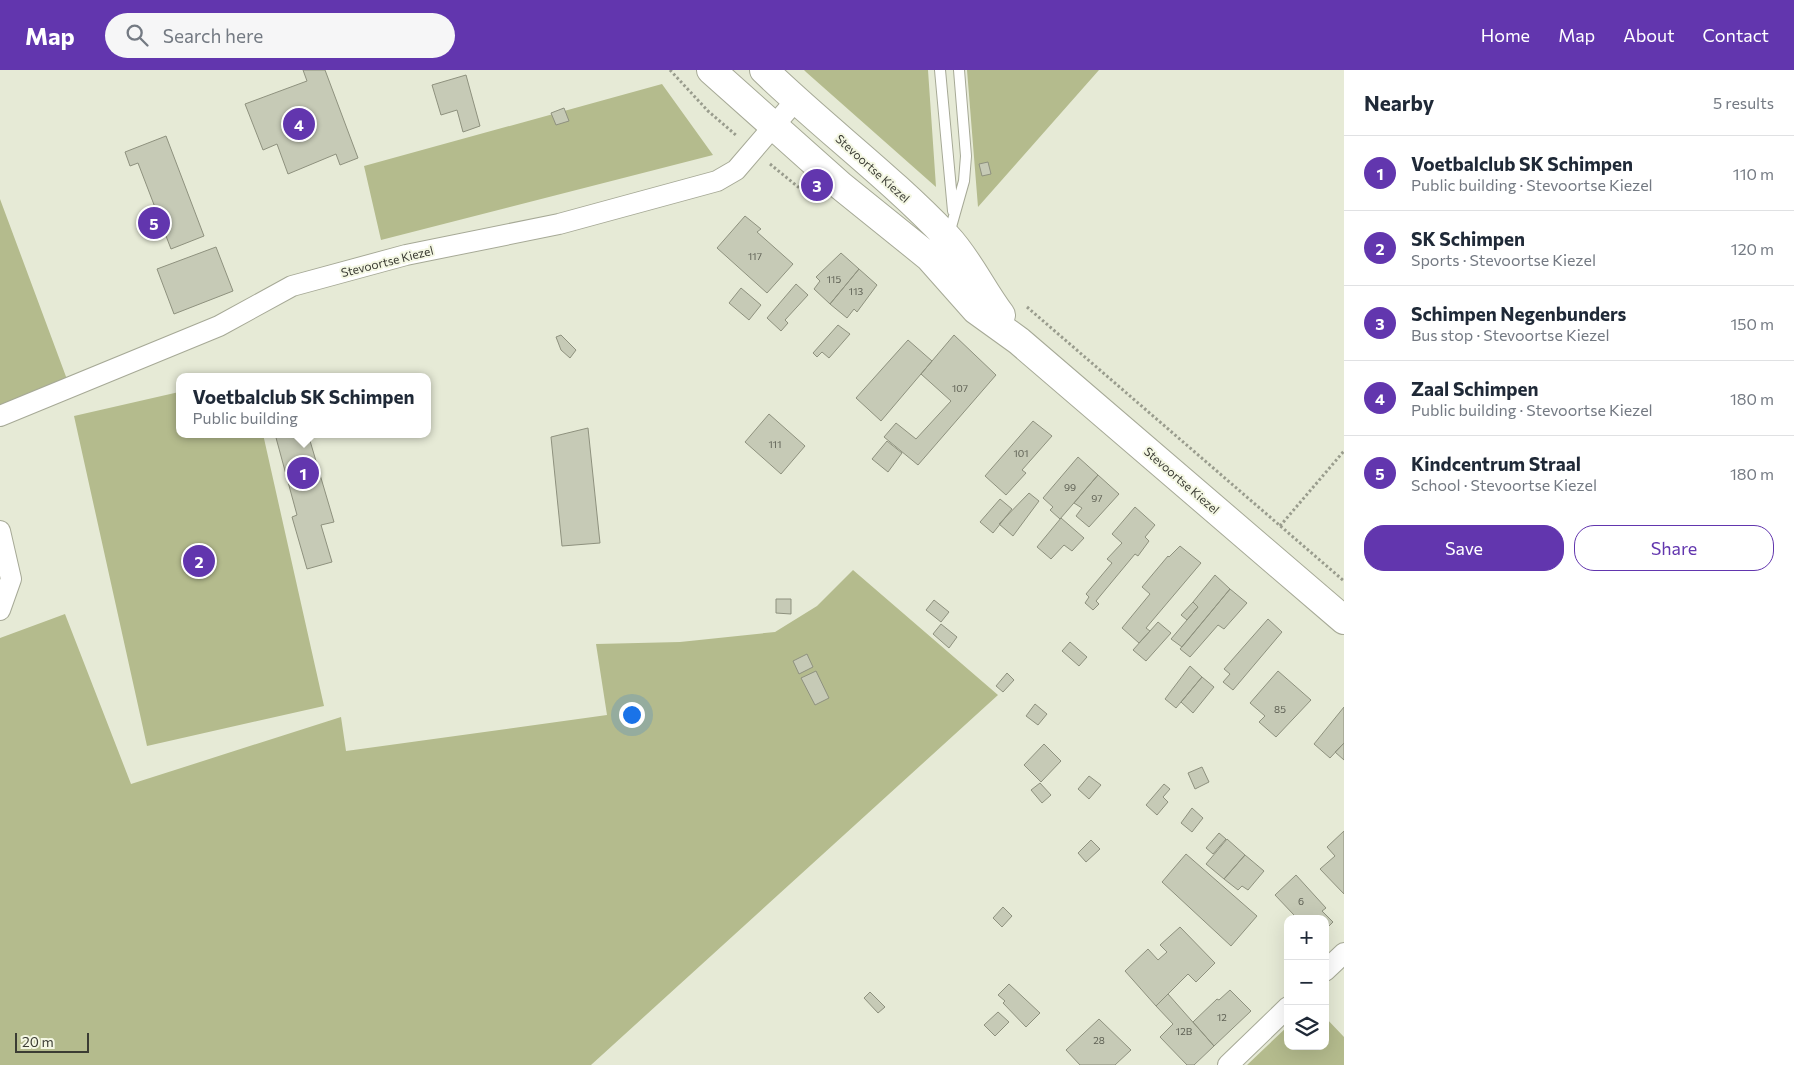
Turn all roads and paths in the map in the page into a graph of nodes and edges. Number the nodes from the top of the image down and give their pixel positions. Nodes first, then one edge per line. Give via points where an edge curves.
1 (711, 70) edge
2 (764, 70) edge
3 (940, 70) edge
4 (959, 70) edge
5 (796, 100) junction
6 (773, 127) junction
7 (878, 194) junction
8 (942, 241) junction
9 (1025, 306) dead end
10 (0, 416) edge
11 (1344, 452) edge
12 (1280, 526) junction
13 (0, 531) edge
14 (1344, 581) edge
15 (0, 610) edge
16 (1344, 620) edge
17 (1344, 953) edge
18 (1329, 967) edge
19 (1284, 1012) edge
20 (1228, 1065) edge

1 - 6 main road, Stevoortse Kiezel
2 - 5 main road, Stevoortse Kiezel
3 - 8 lane, Stevoortse Kiezel via 948,180
4 - 8 lane via 966,156 964,181
5 - 6 street, Stevoortse Kiezel
5 - 7 main road, Stevoortse Kiezel
6 - 7 main road, Stevoortse Kiezel
6 - 10 street, Stevoortse Kiezel via 736,170 716,181 559,224 406,255 292,286 220,326
7 - 8 main road, Stevoortse Kiezel
8 - 16 main road, Stevoortse Kiezel via 1019,341
9 - 12 path
11 - 12 path
12 - 14 path
13 - 15 street via 10,579
17 - 18 street
19 - 20 street

